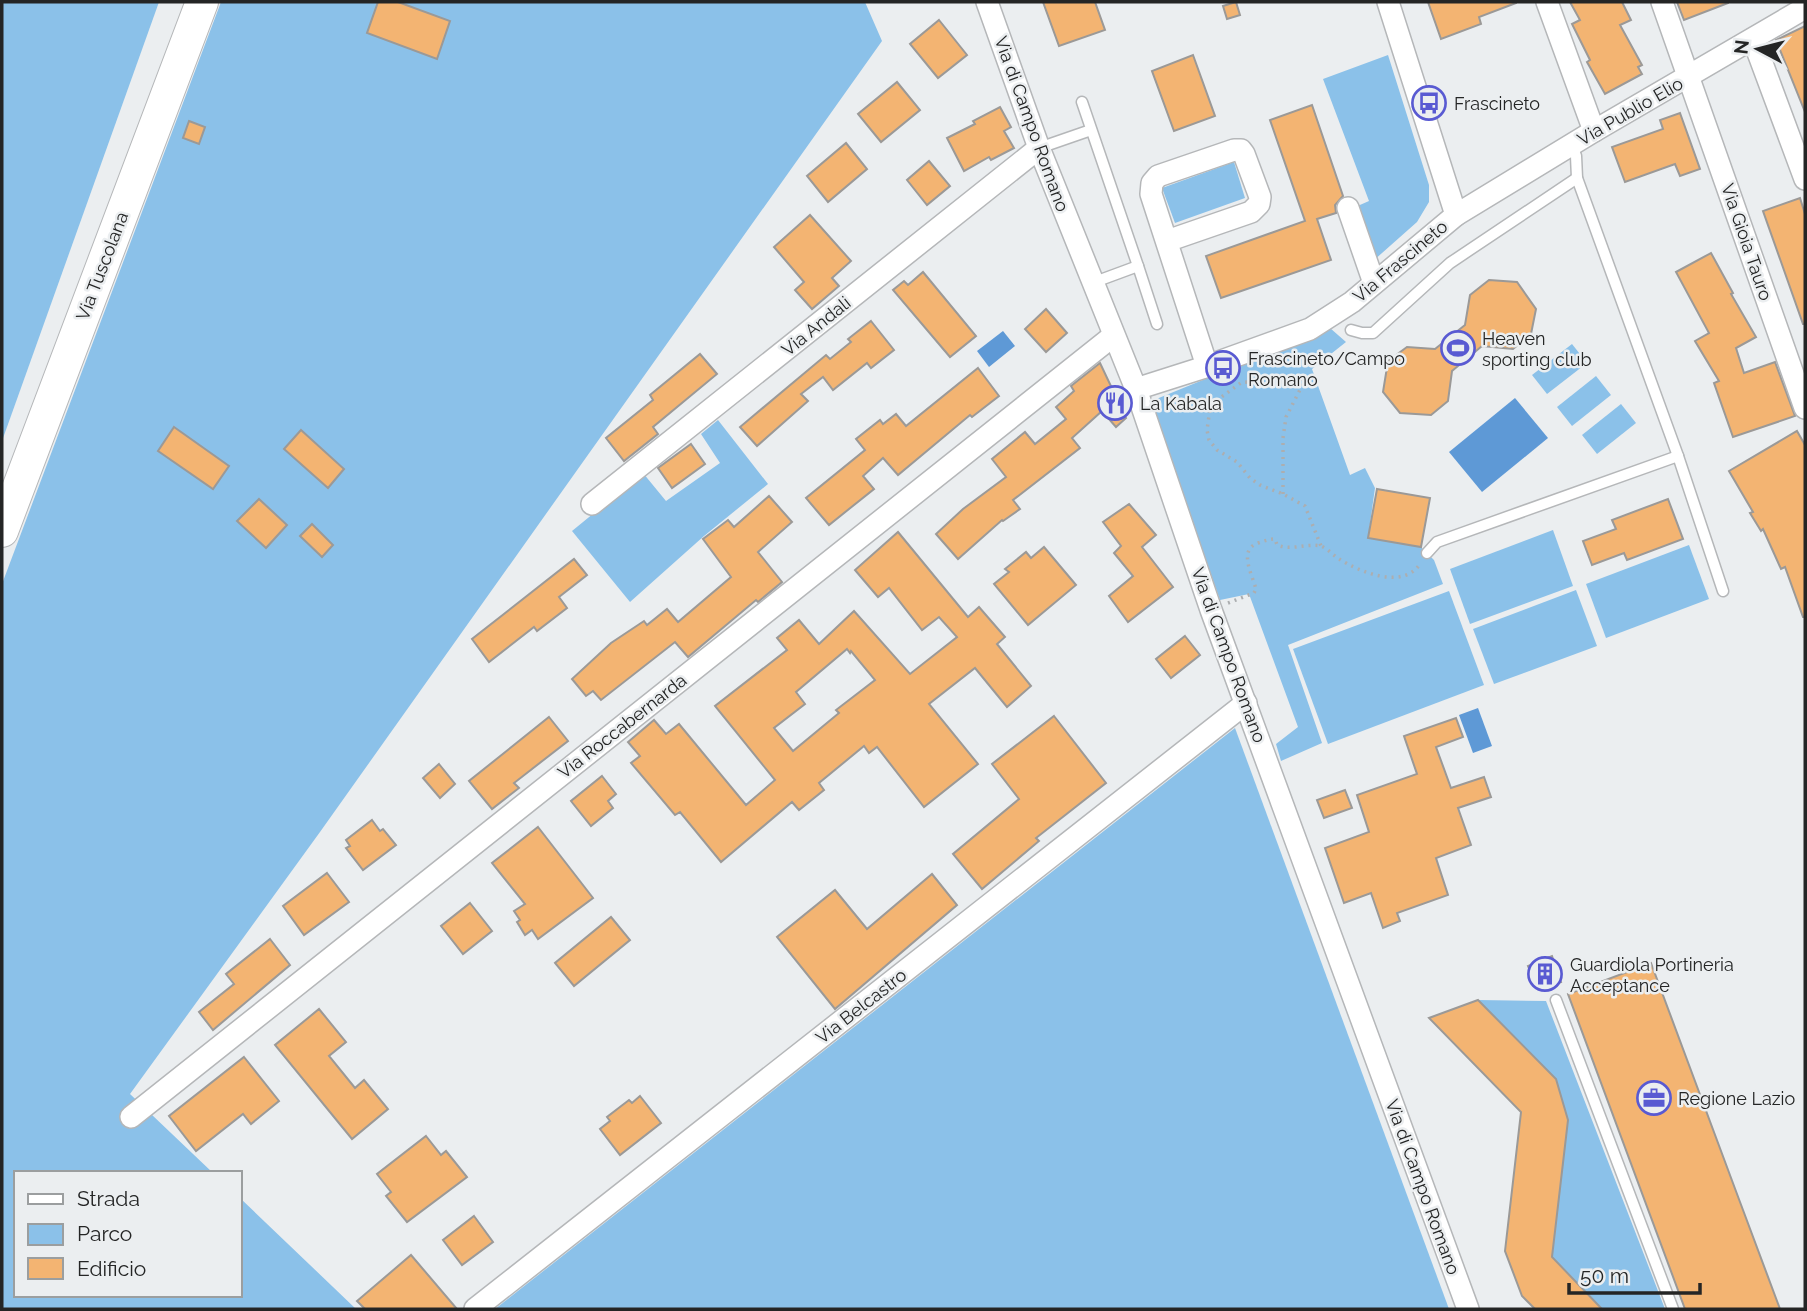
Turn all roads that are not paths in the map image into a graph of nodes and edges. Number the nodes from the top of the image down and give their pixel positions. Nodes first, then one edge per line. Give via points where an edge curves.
1 (179, 2) edge
2 (202, 2) edge
3 (987, 2) edge
4 (1388, 2) edge
5 (1548, 2) edge
6 (1662, 2) edge
7 (1805, 8) edge
8 (1753, 39) junction
9 (1690, 76) junction
10 (1082, 102) dead end
11 (1091, 130) junction
12 (1594, 131) junction
13 (1572, 145) junction
14 (1039, 148) junction
15 (1577, 178) junction
16 (1805, 179) edge
17 (1348, 208) dead end
18 (1457, 215) junction
19 (1167, 241) junction
20 (1138, 266) junction
21 (1092, 283) junction
22 (1374, 283) junction
23 (1157, 324) dead end
24 (1351, 330) dead end
25 (1114, 336) junction
26 (1207, 366) junction
27 (1136, 389) junction
28 (1805, 408) edge
29 (1678, 456) junction
30 (2, 475) edge
31 (592, 504) dead end
32 (2, 531) edge
33 (1427, 553) road end
34 (1723, 591) dead end
35 (1246, 703) junction
36 (1556, 1000) dead end
37 (131, 1117) dead end
38 (475, 1309) edge
39 (1468, 1309) edge
40 (1672, 1309) edge

1 - 30 main road, Via Tuscolana
2 - 32 main road, Via Tuscolana
3 - 14 street, Via di Campo Romano
4 - 18 street, Via Frascineto
5 - 12 street
6 - 9 street, Via Gioia Tauro
7 - 8 street, Via Publio Elio
8 - 9 street, Via Publio Elio
8 - 16 street
9 - 12 street, Via Publio Elio
9 - 28 street, Via Gioia Tauro
10 - 11 lane
11 - 14 lane
11 - 20 lane
12 - 13 street, Via Publio Elio
13 - 15 lane
13 - 18 street, Via Publio Elio
14 - 21 street, Via di Campo Romano
14 - 31 street, Via Andali
15 - 24 lane via 1450,263 1373,332
15 - 29 lane
17 - 22 street
18 - 22 street, Via Frascineto
19 - 19 street via 1151,194 1155,179 1241,150 1259,204 1251,212
19 - 26 street
20 - 21 lane
20 - 23 lane
21 - 25 street, Via di Campo Romano
22 - 26 street, Via Frascineto via 1310,328
25 - 27 street, Via di Campo Romano
25 - 37 street, Via Roccabernarda
26 - 27 street, Via Frascineto
27 - 35 street, Via di Campo Romano
29 - 33 lane via 1437,542
29 - 34 lane
35 - 38 street, Via Belcastro
35 - 39 street, Via di Campo Romano
36 - 40 lane

